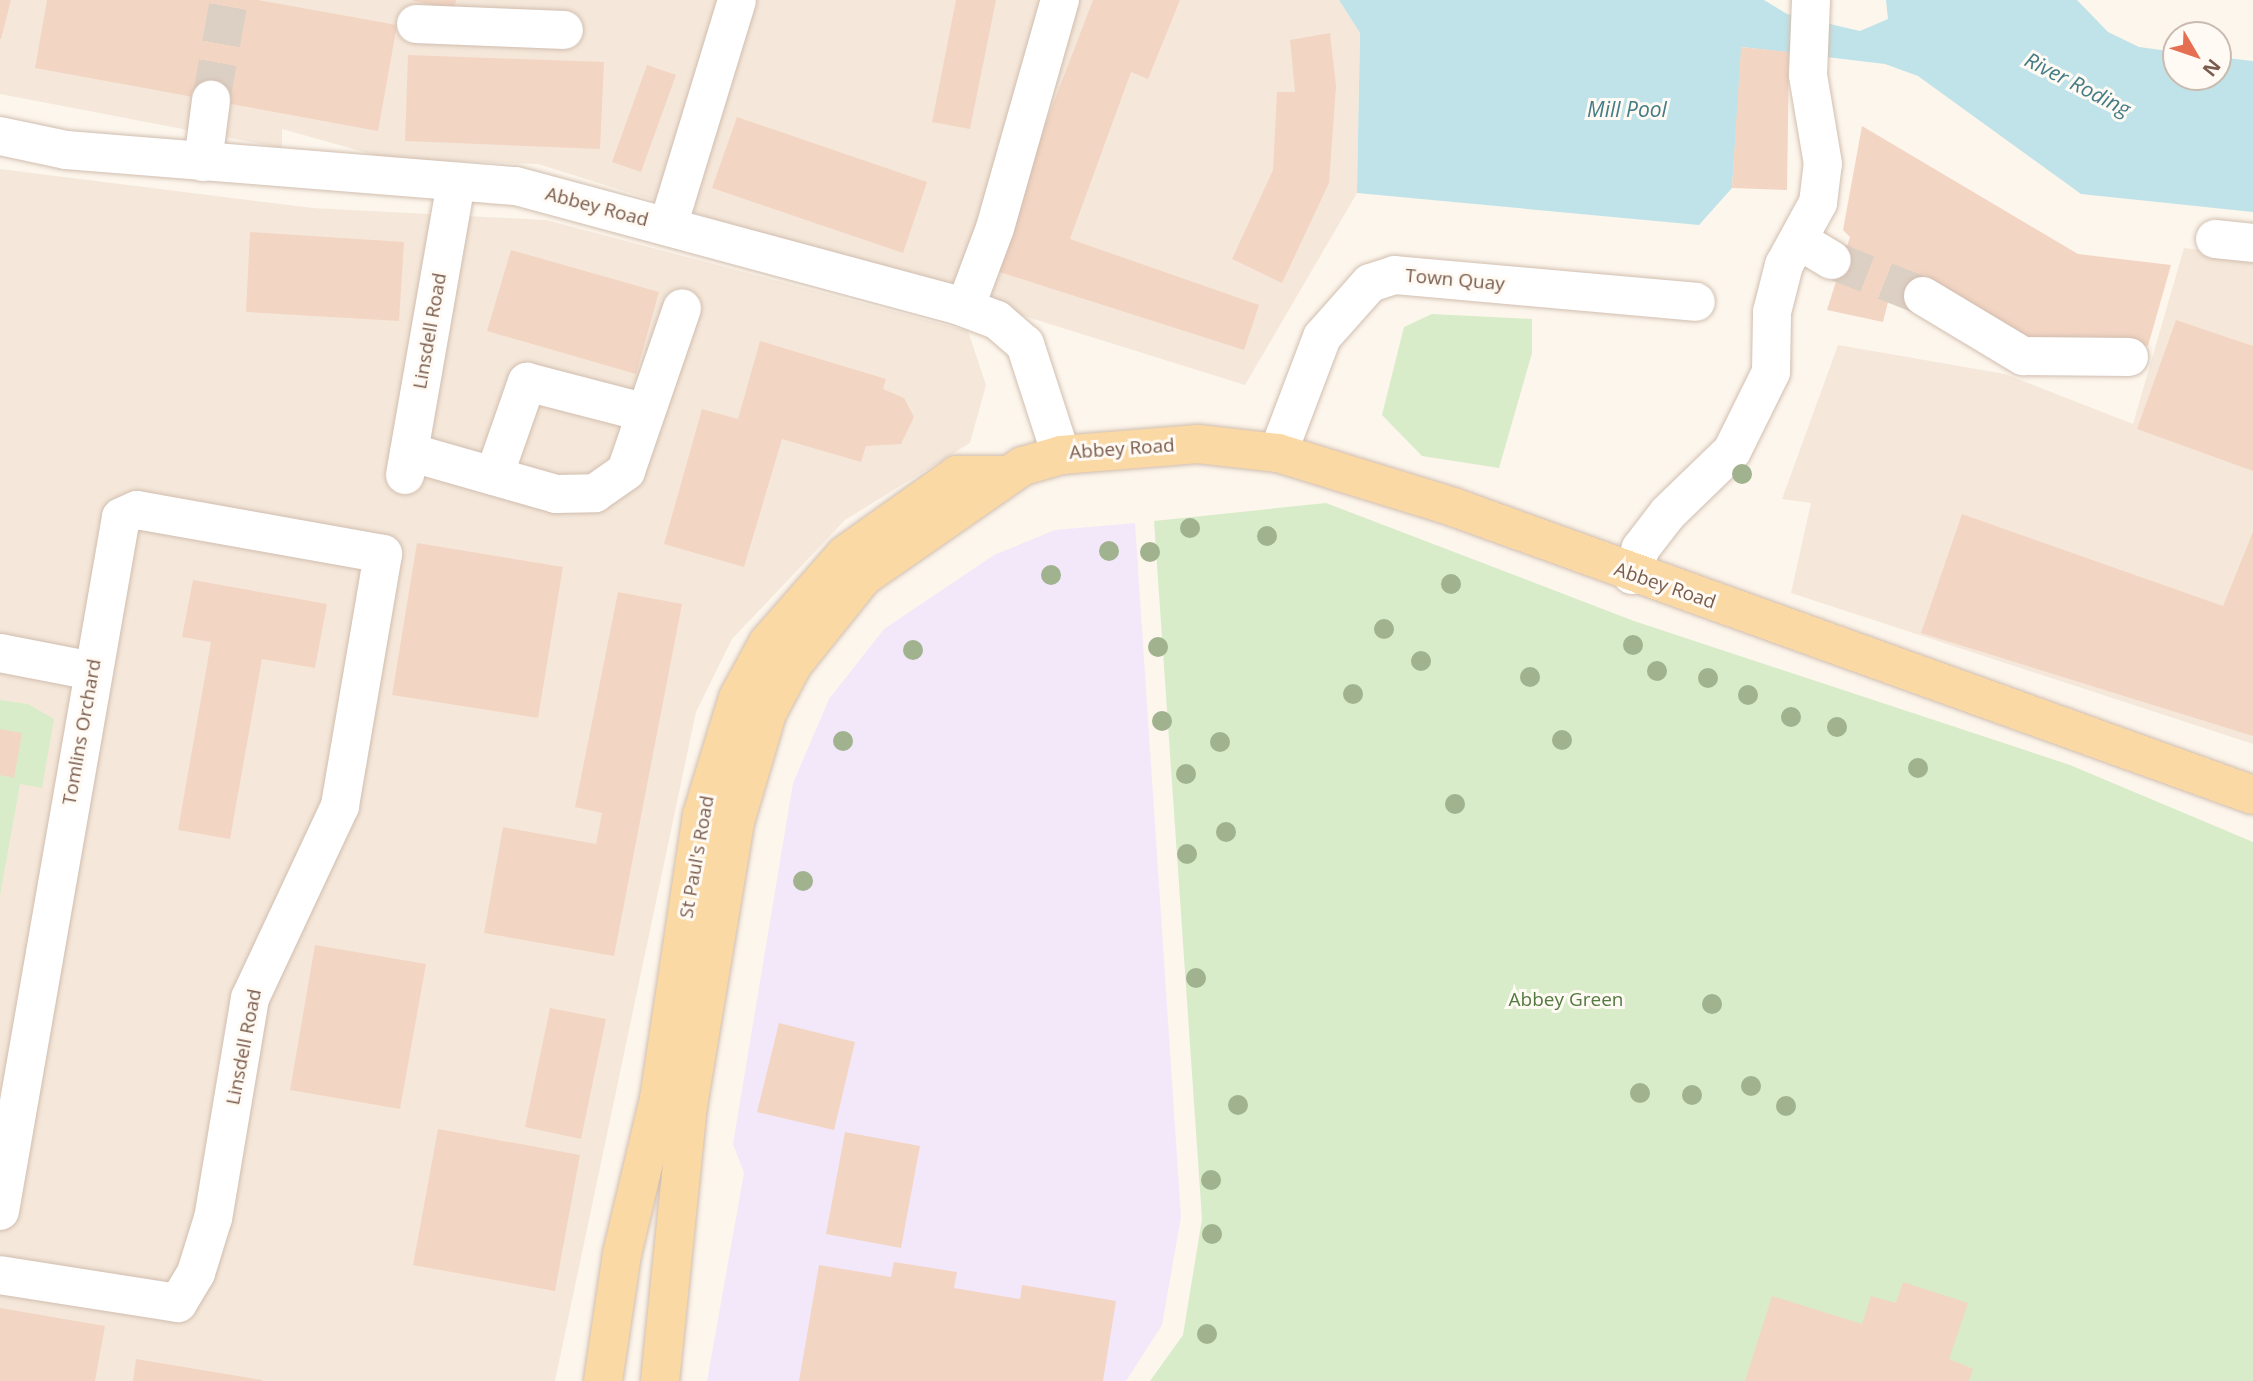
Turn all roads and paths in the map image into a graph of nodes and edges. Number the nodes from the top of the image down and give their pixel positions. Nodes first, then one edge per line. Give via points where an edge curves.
1 (737, 0) edge
2 (1060, 0) edge
3 (1812, 2) edge
4 (416, 24) dead end
5 (564, 30) dead end
6 (211, 100) tunnel mouth
7 (0, 135) edge
8 (203, 162) junction
9 (456, 184) junction
10 (668, 226) junction
11 (2215, 239) dead end
12 (2253, 243) edge
13 (1792, 253) junction
14 (1832, 260) tunnel mouth
15 (1923, 296) tunnel mouth
16 (1696, 302) dead end
17 (965, 308) junction
18 (682, 309) dead end
19 (2129, 357) dead end
20 (643, 412) junction
21 (1278, 453) junction
22 (1060, 455) junction
23 (1007, 475) junction
24 (494, 477) junction
25 (383, 554) joint
26 (1632, 575) junction
27 (0, 653) edge
28 (93, 670) junction
29 (2253, 795) edge
30 (0, 1211) edge
31 (0, 1275) edge
32 (603, 1381) edge
33 (660, 1381) edge

1 - 10 street
2 - 17 street via 995,228
3 - 13 street via 1808,75 1823,164 1818,202
4 - 5 street
6 - 8 street
7 - 8 street, Abbey Road via 66,150
8 - 9 street, Abbey Road
9 - 10 street, Abbey Road via 516,186
9 - 24 street, Linsdell Road via 407,465
10 - 17 street, Abbey Road
11 - 12 street
13 - 14 street
13 - 26 street via 1761,402 1732,451 1641,548
15 - 19 street via 2023,356
16 - 21 street, Town Quay via 1395,275 1370,283 1322,337
17 - 22 street, Abbey Road via 997,320 1025,344
18 - 20 street
20 - 24 street via 626,471 595,493 556,494
20 - 24 street via 527,383
21 - 22 main road, Abbey Road via 1198,444
21 - 26 main road, Abbey Road via 1453,507
22 - 23 main road, St Paul's Road
23 - 32 main road, St Paul's Road via 957,475 845,555 768,643 738,698 702,815 659,1099 622,1254
23 - 33 main road, St Paul's Road via 863,577 793,664 751,754 688,1106
25 - 28 street, Tomlins Orchard via 137,510 121,517
25 - 31 street, Linsdell Road via 340,806 250,998 214,1218 178,1303
26 - 29 main road, Abbey Road via 1997,699
27 - 28 street
28 - 30 street, Tomlins Orchard

